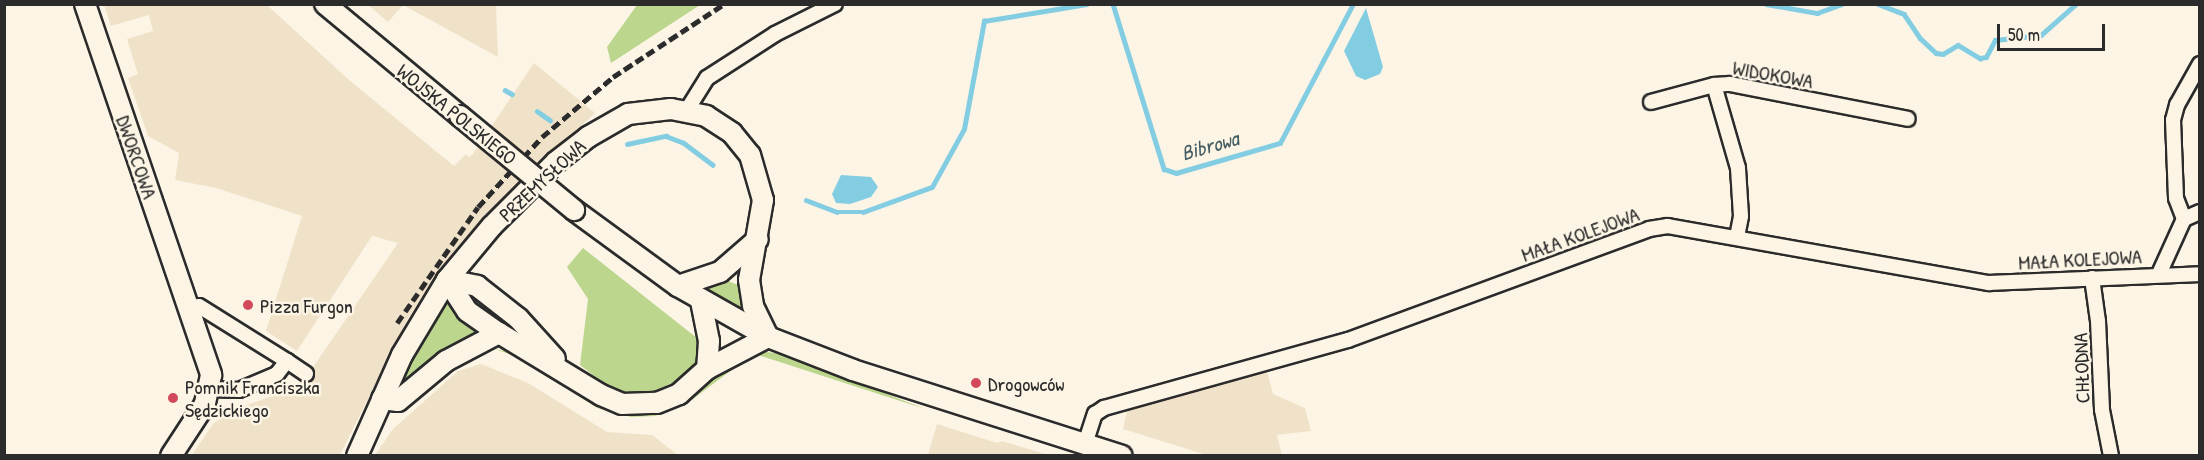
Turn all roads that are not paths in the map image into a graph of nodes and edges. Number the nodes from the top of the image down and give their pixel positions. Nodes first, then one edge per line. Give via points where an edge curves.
1 (85, 4) edge
2 (325, 4) edge
3 (835, 4) edge
4 (2199, 64) edge
5 (1714, 85) junction
6 (1651, 102) dead end
7 (687, 110) junction
8 (1908, 119) dead end
9 (2199, 212) edge
10 (2184, 219) junction
11 (1737, 237) junction
12 (758, 239) junction
13 (2159, 274) junction
14 (2199, 274) edge
15 (2092, 278) junction
16 (447, 280) junction
17 (678, 286) junction
18 (700, 301) junction
19 (189, 309) junction
20 (499, 333) junction
21 (768, 337) junction
22 (287, 361) junction
23 (707, 369) junction
24 (568, 372) junction
25 (306, 374) dead end
26 (210, 389) junction
27 (382, 399) junction
28 (1085, 444) junction
29 (171, 456) edge
30 (357, 456) edge
31 (1122, 456) edge
32 (2111, 456) edge

1 - 19 main road, DWORCOWA
2 - 17 main road, WOJSKA POLSKIEGO, bridge via 574,210
3 - 7 street via 775,34 707,78
4 - 10 street via 2173,120 2176,198
5 - 6 street
5 - 8 street, WIDOKOWA via 1730,84
5 - 11 street, WIDOKOWA via 1738,168 1741,216
7 - 12 main road, PRZEMYSŁOWA via 718,123 750,155 763,200
7 - 16 main road, PRZEMYSŁOWA via 655,109 628,114 588,137 523,194
9 - 10 street
10 - 13 street
11 - 15 street, MAŁA KOLEJOWA via 1989,283
11 - 28 street, MAŁA KOLEJOWA via 1668,226 1649,229 1348,340 1104,408 1095,414
12 - 17 main road via 720,272
12 - 21 main road, PRZEMYSŁOWA via 749,280 753,306
13 - 14 street, MAŁA KOLEJOWA
13 - 15 street, MAŁA KOLEJOWA
15 - 32 street, CHŁODNA via 2102,410
16 - 20 main road via 467,311
16 - 24 main road via 477,286 518,318
16 - 27 main road, PRZEMYSŁOWA via 423,317
17 - 18 main road
18 - 21 main road
18 - 23 main road via 709,341
19 - 22 street via 199,306
19 - 26 main road, DWORCOWA via 208,366
20 - 24 main road
20 - 27 main road via 446,361 398,401
21 - 23 main road
21 - 28 main road via 853,370
22 - 25 street
22 - 26 street via 277,374 239,390
23 - 24 main road via 679,394 639,405 601,395
26 - 29 main road
27 - 30 main road, PRZEMYSŁOWA
28 - 31 main road

